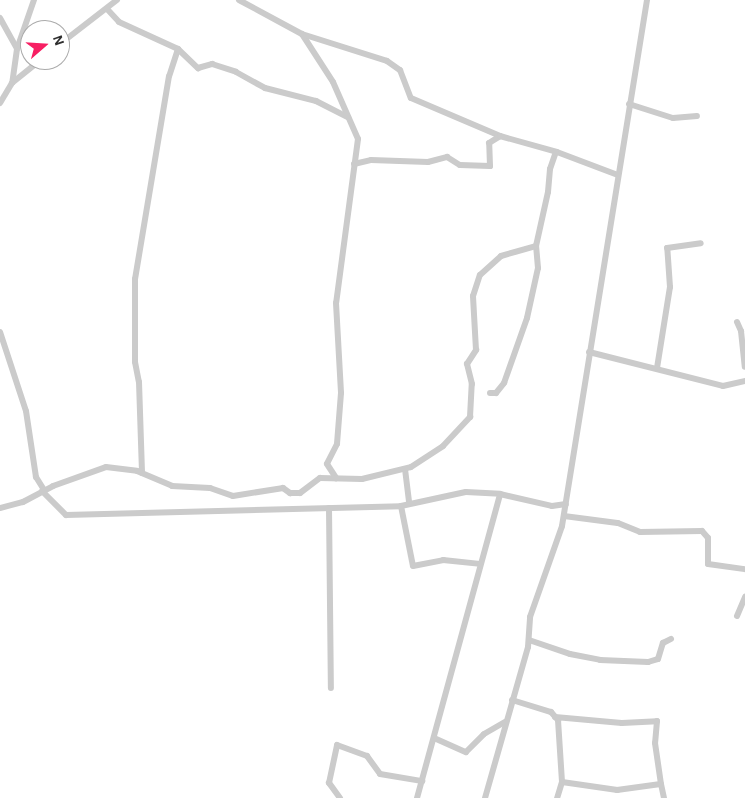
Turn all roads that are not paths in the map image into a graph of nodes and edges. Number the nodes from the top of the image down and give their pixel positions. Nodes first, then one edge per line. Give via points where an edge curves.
1 (34, 0) edge
2 (117, 0) edge
3 (239, 0) edge
4 (647, 0) edge
5 (108, 10) junction
6 (0, 18) edge
7 (302, 34) junction
8 (70, 37) edge
9 (178, 49) junction
10 (17, 50) junction
11 (28, 70) edge
12 (12, 83) junction
13 (0, 102) edge
14 (629, 104) junction
15 (698, 116) dead end
16 (348, 117) junction
17 (500, 136) junction
18 (556, 152) junction
19 (354, 164) junction
20 (618, 175) junction
21 (701, 242) dead end
22 (536, 246) junction
23 (736, 322) dead end
24 (0, 332) edge
25 (589, 352) junction
26 (745, 367) edge
27 (657, 368) junction
28 (745, 381) edge
29 (490, 393) dead end
30 (405, 469) junction
31 (142, 473) junction
32 (336, 478) junction
33 (43, 491) junction
34 (500, 494) junction
35 (566, 504) junction
36 (405, 505) junction
37 (0, 508) edge
38 (329, 508) junction
39 (564, 516) junction
40 (480, 564) junction
41 (745, 569) edge
42 (745, 597) edge
43 (737, 616) dead end
44 (671, 639) dead end
45 (529, 640) junction
46 (331, 688) dead end
47 (512, 700) junction
48 (555, 717) junction
49 (506, 722) junction
50 (434, 738) junction
51 (422, 781) junction
52 (562, 782) junction
53 (661, 784) junction
54 (340, 798) edge
55 (417, 798) edge
56 (485, 798) edge
57 (557, 798) edge
58 (664, 798) edge

1 - 10 street
2 - 5 street
3 - 7 street
4 - 14 street
5 - 8 street
5 - 9 street via 119,22
6 - 10 street
7 - 16 street via 333,82
7 - 17 street via 388,61 400,70 412,98
9 - 16 street via 198,68 212,64 220,66 265,88 300,95
9 - 31 street via 169,76 135,279 135,362 139,382
10 - 12 street
11 - 12 street
12 - 13 street
14 - 15 street via 673,118
14 - 20 street
16 - 19 street via 358,139
17 - 18 street
17 - 19 street via 490,143 490,166 460,165 447,157 428,162 372,160
18 - 20 street
18 - 22 street
19 - 32 street via 336,303 341,393 337,444 327,464
20 - 25 street
21 - 27 street via 667,248 670,287
22 - 29 street via 538,268 527,318 504,383 496,393
22 - 30 street via 501,256 480,275 473,296 476,350 467,364 472,384 470,416 443,446
23 - 26 street via 741,331
24 - 33 street via 26,411 36,477
25 - 27 street
25 - 35 street
27 - 28 street via 723,386
30 - 32 street via 362,478
30 - 36 street
31 - 32 street via 165,484 210,488 233,496 283,488 290,493 300,493 320,478
31 - 33 street via 101,468
33 - 37 street via 24,502
33 - 38 street via 66,515
34 - 35 street via 552,506
34 - 36 street via 466,492
34 - 40 street
35 - 39 street
36 - 38 street
36 - 40 street via 413,566 443,560
38 - 46 street
39 - 41 street via 618,523 640,532 702,531 708,538 708,564
39 - 45 street via 547,576 530,617
40 - 50 street
42 - 43 street
44 - 45 street via 663,643 658,659 648,662 600,660
45 - 47 street
47 - 48 street via 551,712
47 - 49 street
48 - 52 street via 560,737
48 - 53 street via 622,723 657,721 655,743
49 - 50 street via 484,734 466,752
49 - 56 street
50 - 51 street
51 - 54 street via 380,774 368,756 338,746 329,783
51 - 55 street
52 - 53 street via 617,790
52 - 57 street
53 - 58 street

